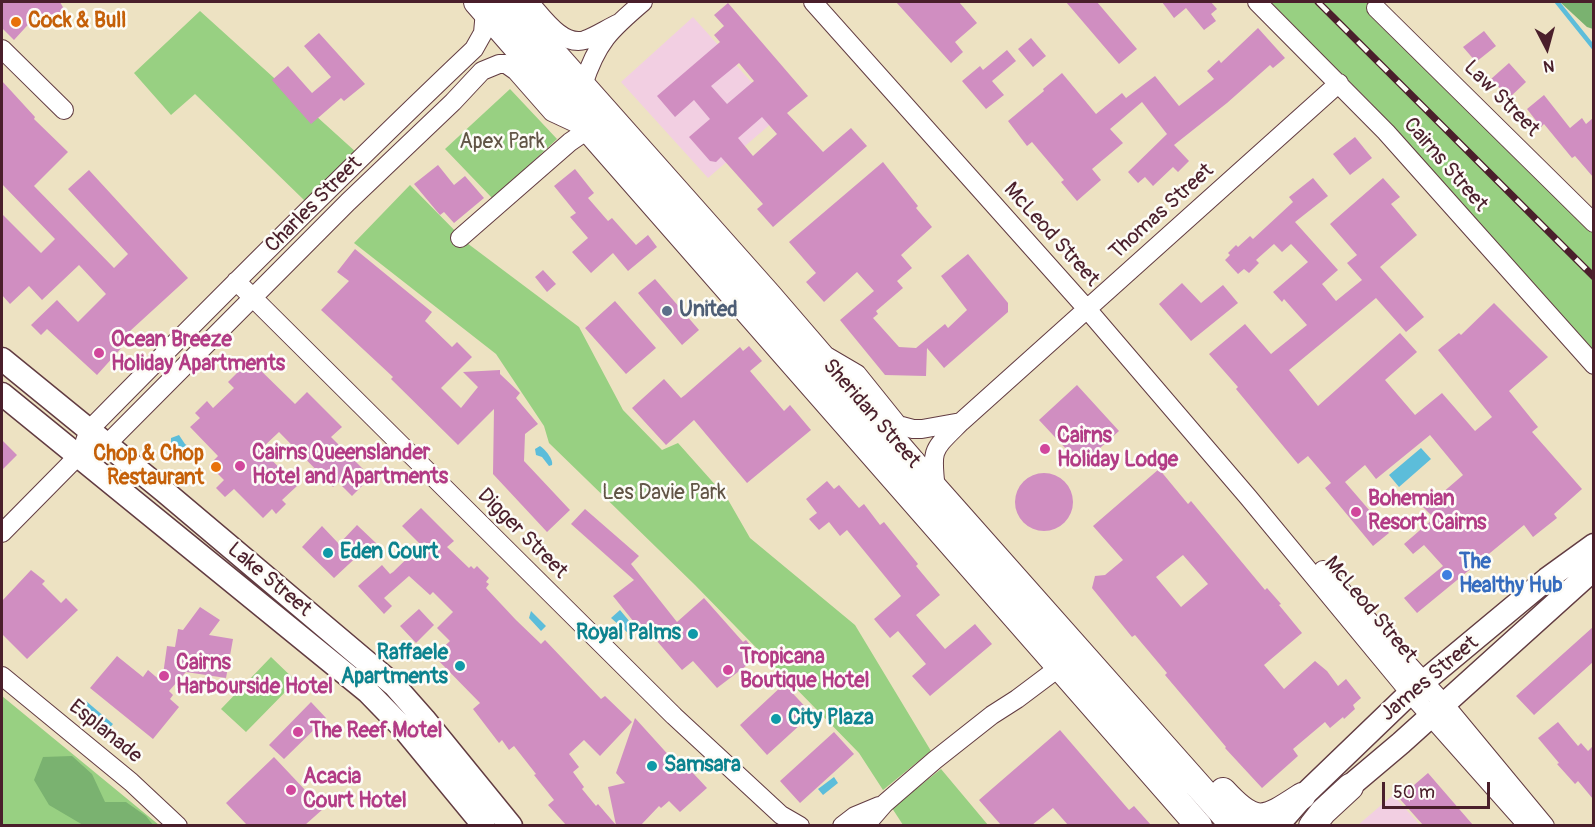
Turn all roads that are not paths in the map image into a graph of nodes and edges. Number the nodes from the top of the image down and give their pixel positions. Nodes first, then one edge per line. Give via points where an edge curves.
1 (508, 2) edge
2 (529, 2) edge
3 (643, 2) edge
4 (813, 2) edge
5 (1257, 2) edge
6 (481, 6) edge
7 (1376, 8) dead end
8 (619, 23) junction
9 (2, 49) edge
10 (454, 68) junction
11 (1339, 83) junction
12 (470, 84) junction
13 (583, 85) junction
14 (64, 110) dead end
15 (589, 129) junction
16 (1593, 223) edge
17 (460, 238) dead end
18 (236, 281) junction
19 (252, 298) junction
20 (1087, 309) junction
21 (813, 347) junction
22 (2, 359) edge
23 (1593, 365) edge
24 (35, 385) junction
25 (128, 390) junction
26 (9, 400) edge
27 (144, 406) junction
28 (961, 422) junction
29 (97, 437) junction
30 (78, 456) junction
31 (936, 490) junction
32 (164, 491) junction
33 (148, 512) junction
34 (2, 532) edge
35 (1593, 545) edge
36 (1593, 569) edge
37 (1068, 655) junction
38 (2, 676) edge
39 (1417, 688) junction
40 (1437, 710) junction
41 (1350, 787) junction
42 (1302, 796) junction
43 (884, 804) junction
44 (784, 820) edge
45 (178, 825) edge
46 (484, 825) edge
47 (511, 825) edge
48 (800, 825) edge
49 (842, 825) edge
50 (865, 825) edge
51 (1199, 825) edge
52 (1234, 825) edge
53 (1277, 825) edge
54 (1302, 825) edge
55 (1312, 825) edge
56 (1528, 825) edge
57 (1545, 825) edge

1 - 13 highway, Sheridan Street
2 - 8 street via 561,35 574,40 583,40
3 - 8 street
4 - 20 street, McLeod Street
5 - 11 street, Cairns Street
6 - 10 street, Charles Street via 483,33 474,50
6 - 15 highway, Sheridan Street
7 - 16 street, Law Street
8 - 13 street via 593,56
9 - 14 street
10 - 12 street
10 - 18 street, Charles Street
11 - 20 street, Thomas Street
11 - 23 street, Cairns Street
12 - 15 street, Charles Street via 482,71 506,64 552,112
12 - 19 street, Charles Street
13 - 21 highway, Sheridan Street
15 - 17 street
15 - 37 highway, Sheridan Street via 681,236
18 - 19 street, Digger Street
18 - 25 street, Charles Street
19 - 27 street, Charles Street
19 - 44 street, Digger Street
20 - 28 street, Thomas Street
20 - 39 street, McLeod Street
21 - 28 street via 857,374 898,424 922,429
21 - 31 highway, Sheridan Street
22 - 24 main road, Lake Street
24 - 26 main road via 25,401
24 - 29 main road, Lake Street
25 - 27 street
25 - 29 street, Charles Street
26 - 30 main road, Lake Street
27 - 29 street, Charles Street
28 - 31 street, Thomas Street via 933,455
29 - 30 street, Charles Street
29 - 32 main road, Lake Street
30 - 33 main road, Lake Street
30 - 34 street, Charles Street
31 - 37 highway, Sheridan Street
32 - 33 street via 150,501
32 - 47 main road, Lake Street via 394,686
33 - 46 main road, Lake Street via 368,692
35 - 39 main road, James Street
36 - 40 main road, James Street
37 - 42 highway via 1102,660 1120,674 1244,812 1267,816
37 - 43 street
37 - 51 highway, Sheridan Street
37 - 52 highway, Sheridan Street
38 - 45 street, Esplanade
39 - 40 street, McLeod Street
39 - 42 main road, James Street
40 - 41 main road, James Street
40 - 56 street, McLeod Street
40 - 57 street, McLeod Street
41 - 54 main road, James Street
41 - 55 highway
42 - 53 main road, James Street
43 - 49 street
43 - 50 street
44 - 48 street, Digger Street

